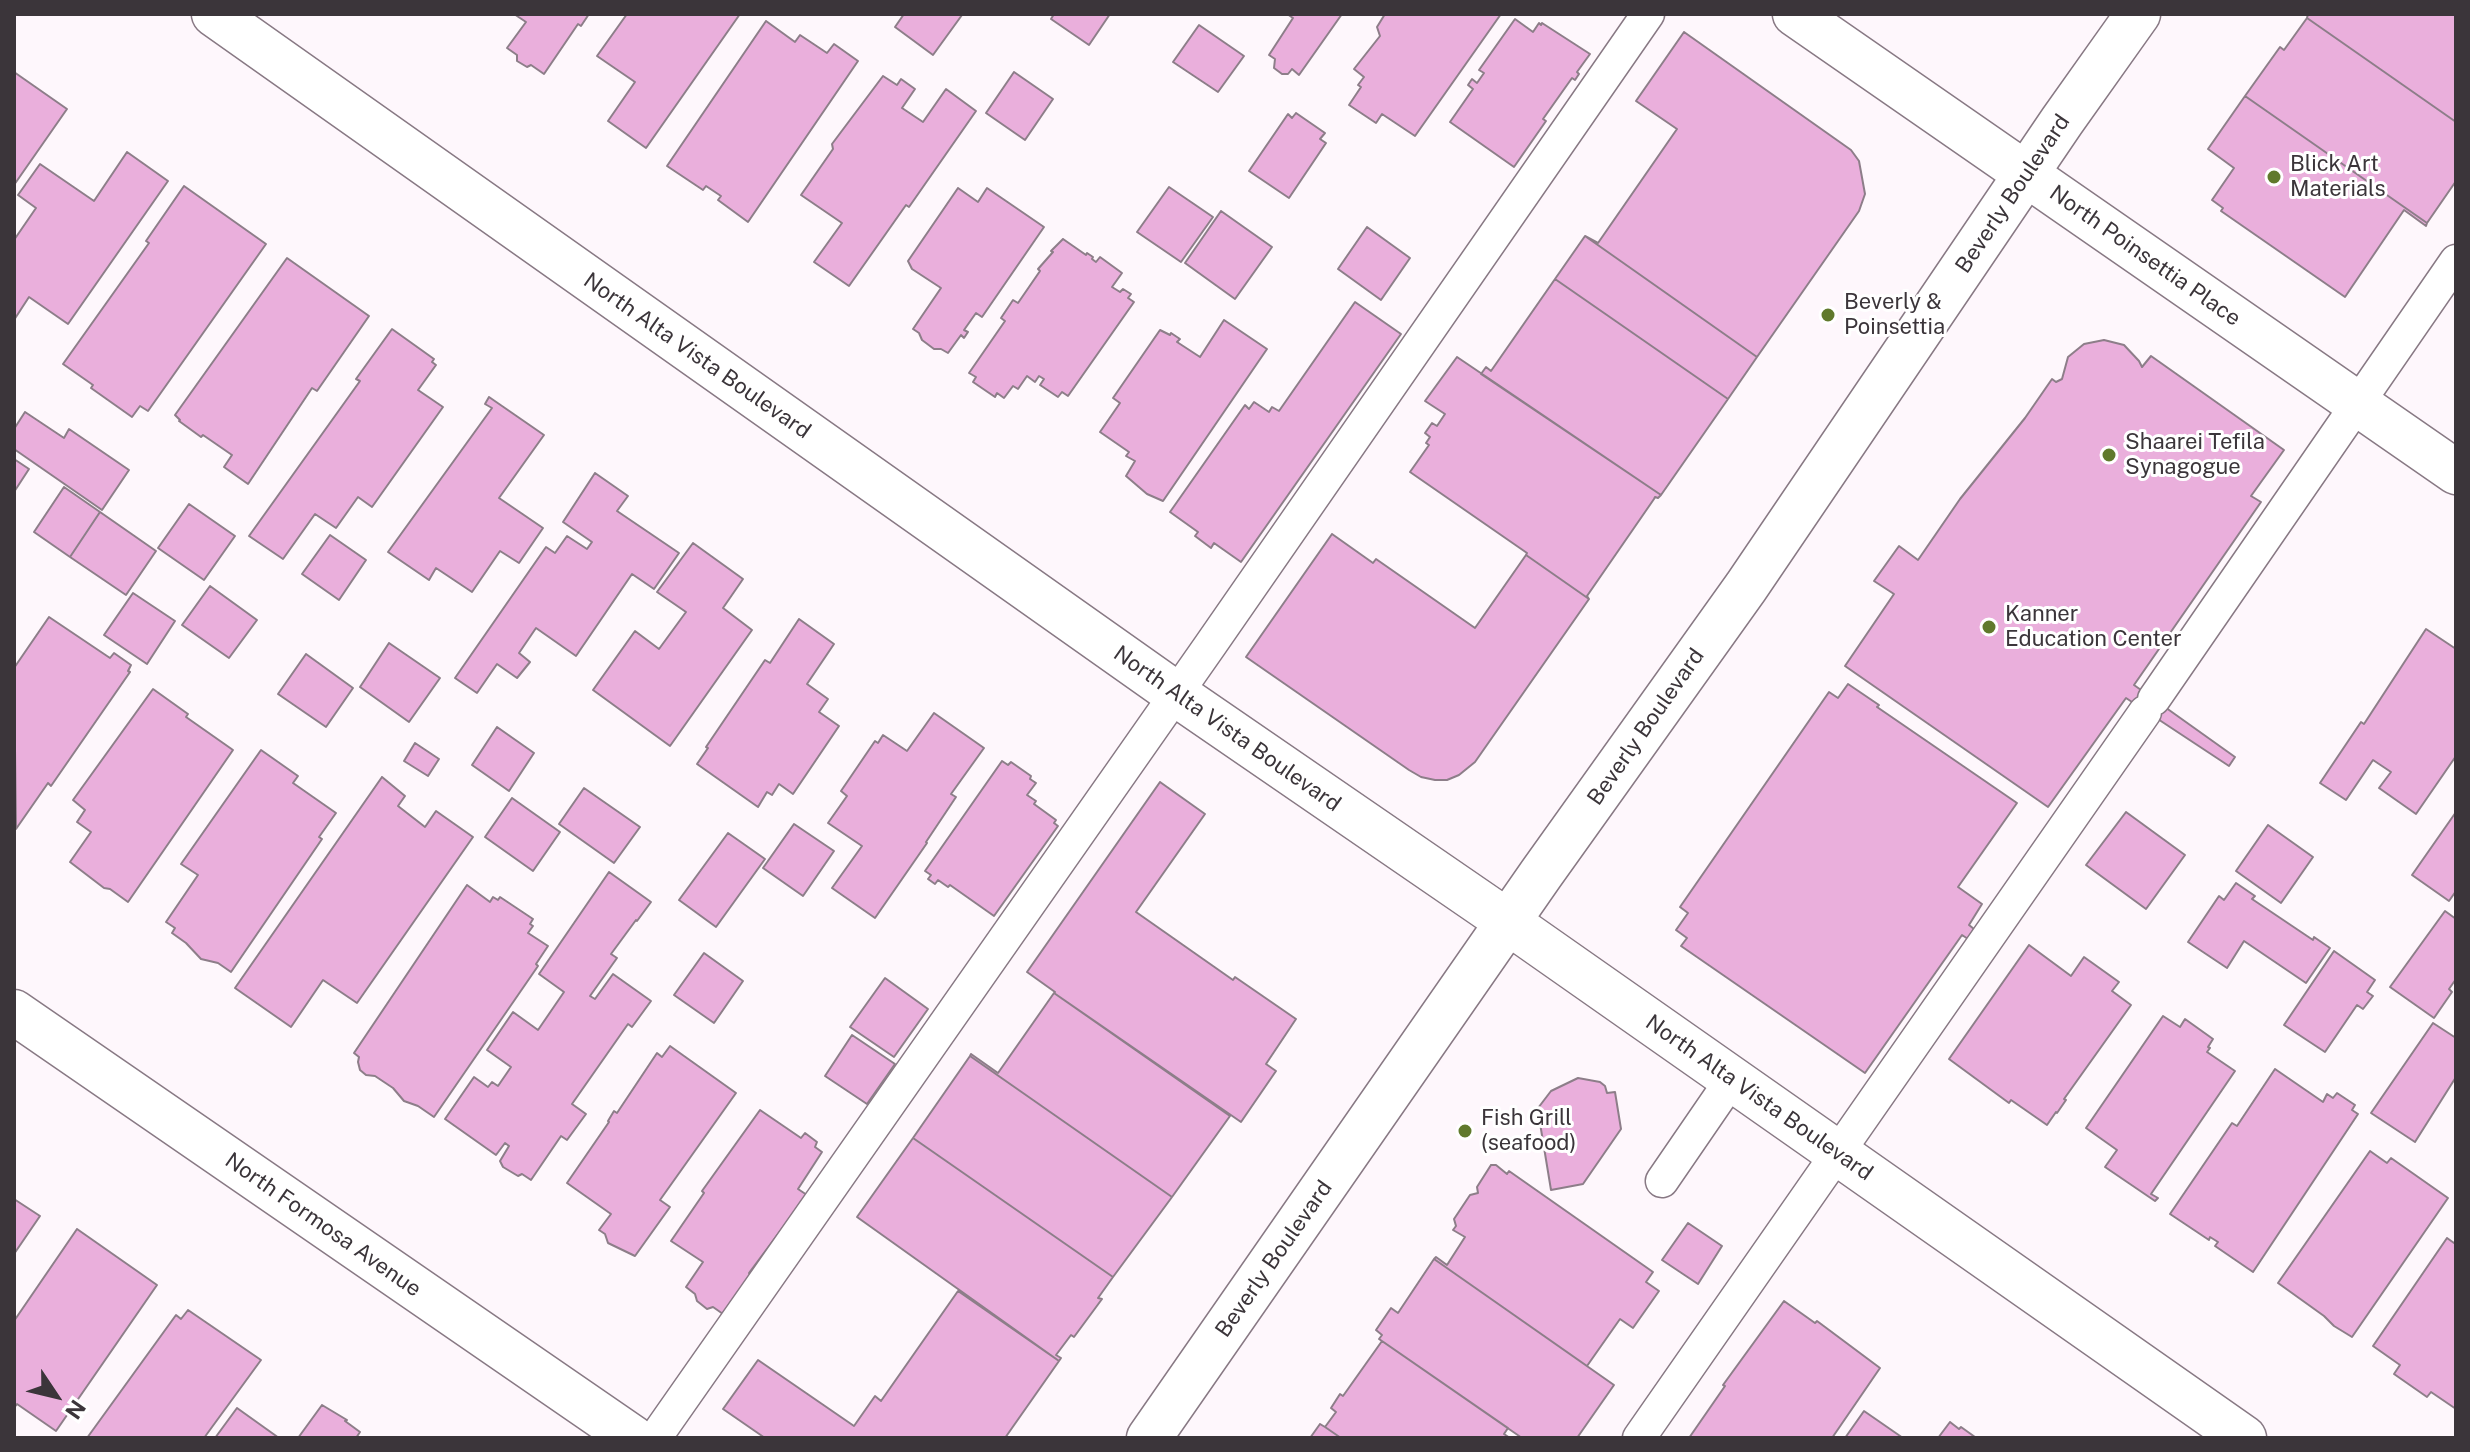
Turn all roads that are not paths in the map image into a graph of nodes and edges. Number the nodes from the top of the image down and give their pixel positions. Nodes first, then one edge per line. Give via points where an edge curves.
1 (214, 14) edge
2 (1648, 14) edge
3 (1795, 14) edge
4 (2138, 14) edge
5 (2027, 174) junction
6 (2456, 261) edge
7 (2358, 404) junction
8 (2456, 472) edge
9 (1176, 694) junction
10 (1508, 922) junction
11 (14, 1012) edge
12 (1732, 1079) junction
13 (1838, 1153) junction
14 (1662, 1181) dead end
15 (633, 1438) edge
16 (655, 1438) edge
17 (1149, 1438) edge
18 (1639, 1438) edge
19 (2244, 1438) edge

1 - 9 street, North Alta Vista Boulevard
2 - 9 lane
3 - 5 street, North Poinsettia Place
4 - 5 street, Beverly Boulevard
5 - 7 street, North Poinsettia Place
5 - 10 street, Beverly Boulevard via 1746,587
6 - 7 lane
7 - 8 street, North Poinsettia Place
7 - 13 lane
9 - 10 street, North Alta Vista Boulevard
9 - 16 lane
10 - 12 street, North Alta Vista Boulevard
10 - 17 street, Beverly Boulevard
11 - 15 street, North Formosa Avenue
12 - 13 street, North Alta Vista Boulevard
12 - 14 lane
13 - 18 lane
13 - 19 street, North Alta Vista Boulevard

